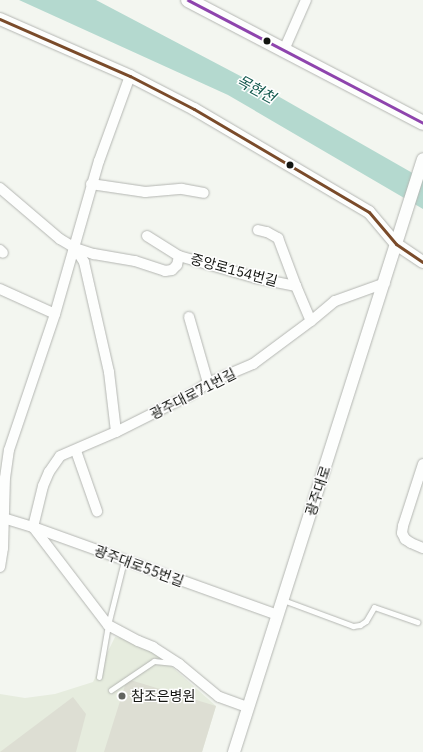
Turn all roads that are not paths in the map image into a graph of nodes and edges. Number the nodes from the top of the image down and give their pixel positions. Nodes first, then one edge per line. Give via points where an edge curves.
1 (306, 0) edge
2 (191, 1) edge
3 (0, 19) edge
4 (284, 50) junction
5 (130, 76) junction
6 (423, 123) edge
7 (423, 159) edge
8 (92, 184) junction
9 (0, 188) edge
10 (204, 193) dead end
11 (258, 230) dead end
12 (147, 236) dead end
13 (396, 244) junction
14 (75, 248) junction
15 (179, 256) junction
16 (423, 262) edge
17 (385, 283) junction
18 (296, 286) junction
19 (0, 289) edge
20 (55, 314) junction
21 (189, 317) dead end
22 (311, 321) junction
23 (208, 383) junction
24 (116, 432) junction
25 (76, 451) junction
26 (423, 464) edge
27 (97, 512) dead end
28 (2, 518) edge
29 (33, 527) junction
30 (2, 548) edge
31 (423, 548) edge
32 (124, 561) junction
33 (0, 567) edge
34 (282, 600) junction
35 (278, 615) junction
36 (417, 622) dead end
37 (108, 625) junction
38 (178, 664) junction
39 (99, 677) dead end
40 (111, 690) dead end
41 (247, 707) junction
42 (234, 752) edge

1 - 4 street
2 - 4 main road
3 - 5 street
4 - 6 main road
5 - 8 street
5 - 13 street via 194,109 369,212
7 - 13 street, 광주대로
8 - 10 street via 146,192 182,189
8 - 14 street
9 - 14 street, 중앙로154번길 via 60,239
11 - 18 street via 278,238
12 - 15 street
13 - 16 street
13 - 17 street, 광주대로
14 - 15 street, 중앙로154번길 via 136,261 165,271 172,270 177,265
14 - 20 street
14 - 24 street via 84,262 109,372
15 - 18 street, 중앙로154번길 via 256,278
17 - 22 street, 광주대로71번길 via 335,301
17 - 34 street, 광주대로
18 - 22 street, 중앙로154번길
19 - 20 street
20 - 28 street via 9,450
21 - 23 street
22 - 23 street, 광주대로71번길 via 253,364
23 - 24 street, 광주대로71번길 via 190,395
24 - 25 street, 광주대로71번길
25 - 27 street
25 - 29 street, 광주대로71번길 via 60,456 51,467 43,486
26 - 31 street via 402,533 411,544
28 - 29 street, 광주대로55번길
28 - 30 street
29 - 32 street, 광주대로55번길
29 - 37 street
30 - 33 street
32 - 35 street, 광주대로55번길
32 - 37 lane
34 - 35 street, 광주대로
34 - 36 lane via 353,626 366,621 374,607
35 - 41 street, 광주대로
37 - 38 street via 153,647
37 - 39 lane
38 - 40 lane via 154,661
38 - 41 street via 219,697
41 - 42 street, 광주대로

